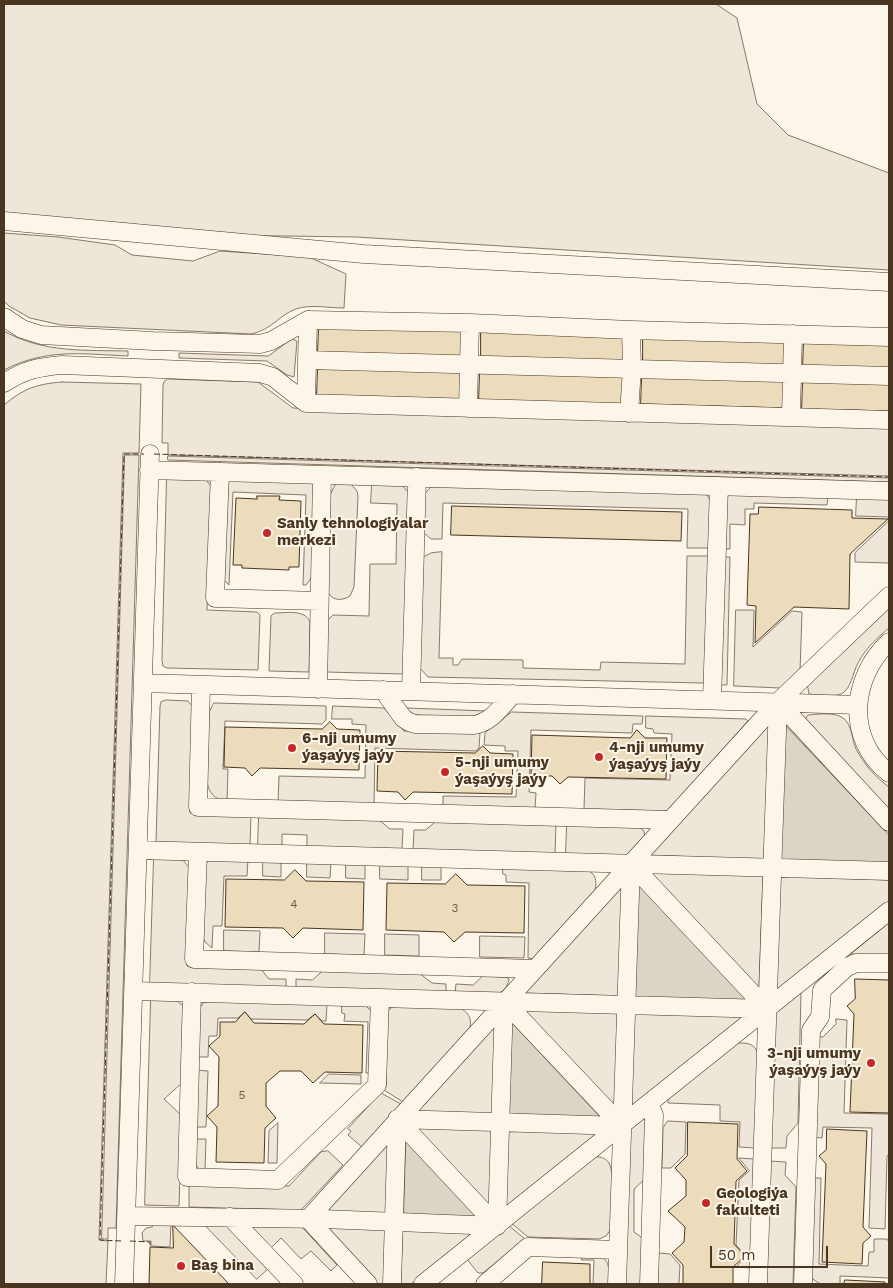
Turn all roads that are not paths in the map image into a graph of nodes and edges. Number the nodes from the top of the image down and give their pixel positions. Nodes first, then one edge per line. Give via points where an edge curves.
1 (4, 221) edge
2 (889, 282) edge
3 (4, 317) edge
4 (308, 320) junction
5 (470, 323) junction
6 (631, 330) junction
7 (793, 334) junction
8 (889, 337) edge
9 (307, 360) junction
10 (469, 365) junction
11 (632, 369) junction
12 (792, 374) junction
13 (889, 376) edge
14 (4, 383) edge
15 (306, 403) junction
16 (468, 408) junction
17 (629, 412) junction
18 (791, 416) junction
19 (889, 420) edge
20 (220, 472) junction
21 (322, 475) junction
22 (417, 478) junction
23 (719, 486) junction
24 (889, 491) edge
25 (889, 596) edge
26 (319, 601) junction
27 (889, 642) edge
28 (143, 683) junction
29 (201, 685) junction
30 (318, 688) junction
31 (383, 690) junction
32 (412, 691) junction
33 (513, 694) junction
34 (712, 700) junction
35 (778, 702) junction
36 (858, 705) junction
37 (889, 773) edge
38 (670, 820) junction
39 (889, 822) edge
40 (138, 850) junction
41 (198, 852) junction
42 (630, 864) junction
43 (772, 868) junction
44 (889, 871) edge
45 (889, 911) edge
46 (889, 963) edge
47 (534, 969) junction
48 (134, 991) junction
49 (192, 992) junction
50 (380, 998) junction
51 (504, 1001) junction
52 (626, 1005) junction
53 (767, 1009) junction
54 (649, 1103) junction
55 (397, 1119) junction
56 (500, 1122) junction
57 (622, 1126) junction
58 (127, 1216) junction
59 (230, 1217) junction
60 (308, 1219) junction
61 (394, 1222) junction
62 (497, 1226) junction
63 (618, 1250) junction
64 (124, 1284) edge
65 (294, 1284) edge
66 (368, 1284) edge
67 (392, 1284) edge
68 (423, 1284) edge
69 (485, 1284) edge
70 (617, 1284) edge
71 (649, 1284) edge
72 (758, 1284) edge
73 (802, 1284) edge

1 - 2 lane via 364,254
3 - 4 lane via 22,329 40,335 260,344 272,341
4 - 5 lane
4 - 9 lane
5 - 6 lane
5 - 10 lane
6 - 7 lane
6 - 11 lane
7 - 8 lane
7 - 12 lane
9 - 10 lane
9 - 15 lane
10 - 11 lane
10 - 16 lane
11 - 12 lane
11 - 17 lane
12 - 13 lane
12 - 18 lane
14 - 15 lane via 38,367 62,365 260,373 273,377
15 - 16 lane
16 - 17 lane
17 - 18 lane
18 - 19 lane
20 - 21 lane
20 - 26 lane via 215,598
20 - 28 lane via 150,462
21 - 22 lane
21 - 26 lane
22 - 23 lane
22 - 32 lane
23 - 24 lane
23 - 34 lane
25 - 35 lane
26 - 30 lane
27 - 36 lane via 871,663 860,690
28 - 29 lane
28 - 40 lane
29 - 30 lane
29 - 38 lane via 198,807
30 - 31 lane
31 - 32 lane
31 - 33 lane via 403,718 415,724 481,724 490,719
32 - 33 lane
33 - 34 lane
34 - 35 lane
35 - 36 lane
35 - 38 lane
35 - 39 lane
35 - 43 lane
36 - 37 lane via 862,734 868,748
38 - 42 lane
40 - 41 lane
40 - 48 lane
41 - 42 lane
41 - 47 lane via 194,959
42 - 43 lane
42 - 47 lane
42 - 52 lane
42 - 53 lane
43 - 44 lane
43 - 53 lane
45 - 53 lane
46 - 73 lane via 856,963 848,967 822,990 820,1018 811,1030
47 - 51 lane
48 - 49 lane
48 - 58 lane
49 - 50 lane
49 - 50 lane via 187,1177 278,1180 377,1085
50 - 51 lane
51 - 52 lane
51 - 55 lane
51 - 56 lane
51 - 57 lane
52 - 53 lane
52 - 57 lane
53 - 54 lane
53 - 72 lane
54 - 57 lane
54 - 71 lane via 654,1115
55 - 56 lane
55 - 60 lane
55 - 61 lane
55 - 62 lane
56 - 57 lane
56 - 62 lane
57 - 62 lane
57 - 63 lane
58 - 59 lane
58 - 64 lane
59 - 60 lane
59 - 65 lane
60 - 61 lane
60 - 66 lane
61 - 62 lane
61 - 67 lane
62 - 68 lane
63 - 69 lane via 528,1247
63 - 70 lane

